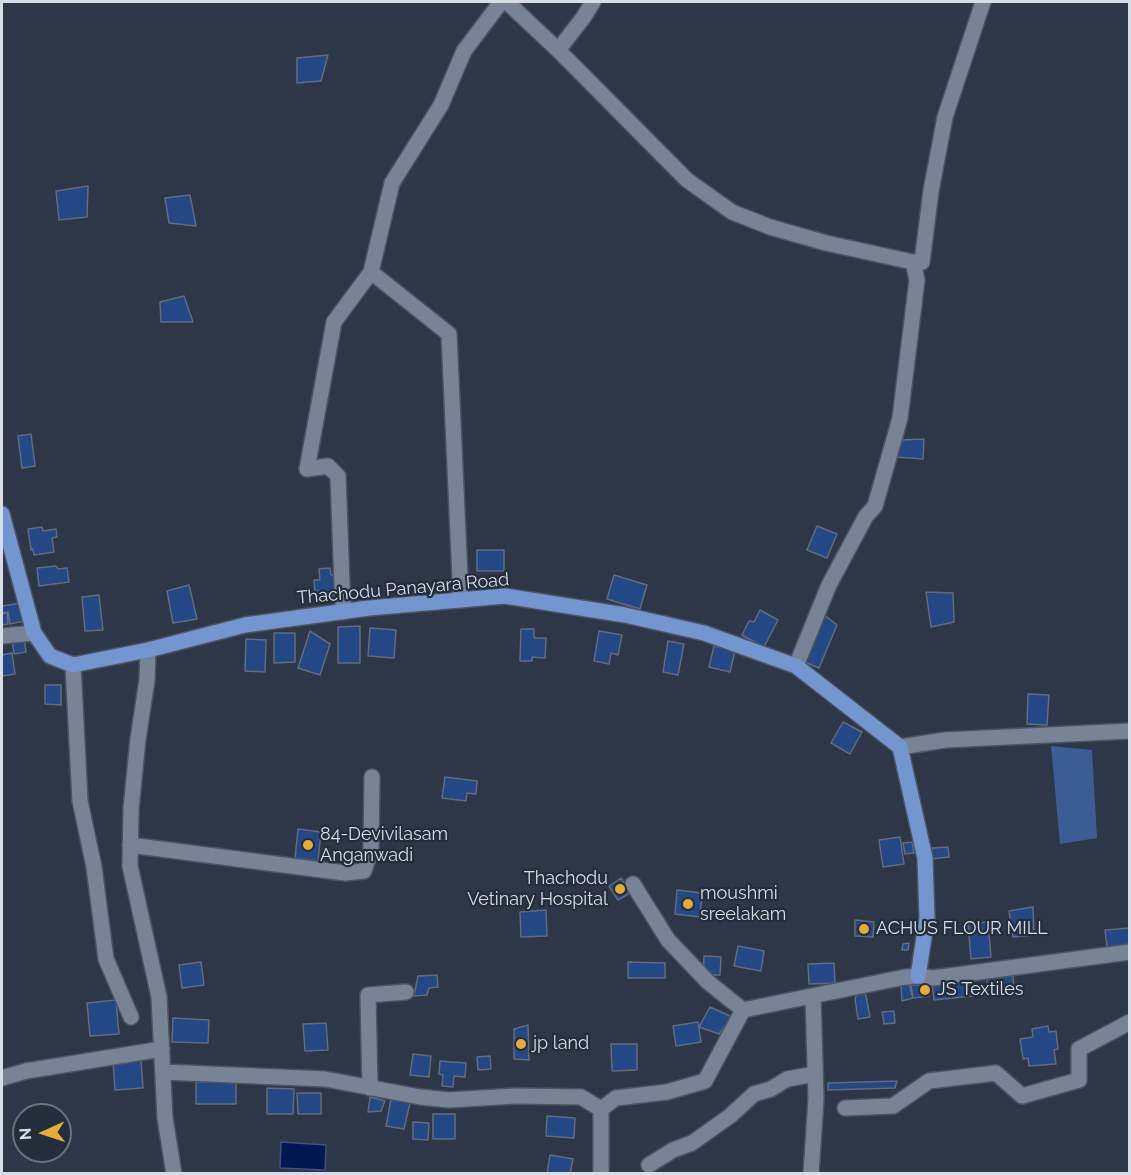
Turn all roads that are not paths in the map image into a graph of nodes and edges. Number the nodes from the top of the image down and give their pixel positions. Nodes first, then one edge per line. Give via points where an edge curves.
1 (501, 2) edge
2 (507, 2) edge
3 (593, 2) edge
4 (983, 2) edge
5 (558, 50) junction
6 (914, 262) junction
7 (371, 272) junction
8 (2, 514) edge
9 (461, 600) junction
10 (343, 612) junction
11 (34, 633) junction
12 (2, 636) edge
13 (148, 650) junction
14 (74, 665) junction
15 (796, 666) junction
16 (1130, 731) edge
17 (900, 747) junction
18 (372, 777) dead end
19 (130, 845) junction
20 (633, 884) dead end
21 (1130, 952) edge
22 (918, 976) junction
23 (406, 992) dead end
24 (813, 996) junction
25 (743, 1010) junction
26 (131, 1017) dead end
27 (1130, 1022) edge
28 (162, 1049) junction
29 (163, 1071) junction
30 (815, 1074) junction
31 (2, 1078) edge
32 (370, 1088) junction
33 (845, 1108) dead end
34 (601, 1109) junction
35 (649, 1165) dead end
36 (174, 1173) edge
37 (601, 1173) edge
38 (811, 1173) edge

1 - 7 street via 464,51 441,105 392,183
2 - 5 street
3 - 5 street
4 - 6 street via 945,117 922,262
5 - 6 street via 687,180 732,212 826,243
6 - 15 street via 917,280 900,418 875,506 829,585
7 - 9 street via 448,334
7 - 10 street via 334,322 308,469 328,466 338,476
8 - 11 main road
9 - 10 main road, Thachodu Panayara Road
9 - 15 main road, Thachodu Panayara Road via 505,596 625,615 704,633
10 - 13 main road, Thachodu Panayara Road via 244,625
11 - 12 street
11 - 14 main road via 50,656
13 - 14 main road, Thachodu Panayara Road
13 - 19 street
14 - 26 street via 80,801 94,867 106,959
15 - 17 main road, Thachodu Panayara Road
16 - 17 street via 945,740
17 - 22 main road via 925,858 927,918
18 - 19 street via 371,850 364,871 345,873
19 - 28 street via 130,866 159,997
20 - 25 street via 668,940 708,982
21 - 22 street via 933,978
22 - 24 street
23 - 32 street via 368,995
24 - 25 street
24 - 30 street
25 - 34 street via 705,1081 667,1092 616,1098
27 - 33 street via 1079,1049 1079,1080 1023,1096 996,1073 929,1081 893,1106
28 - 29 street
28 - 31 street
29 - 32 street via 325,1079
29 - 36 street via 165,1118
30 - 35 street via 787,1079 754,1094 692,1143
30 - 38 street
32 - 34 street via 448,1100 581,1097
34 - 37 street

